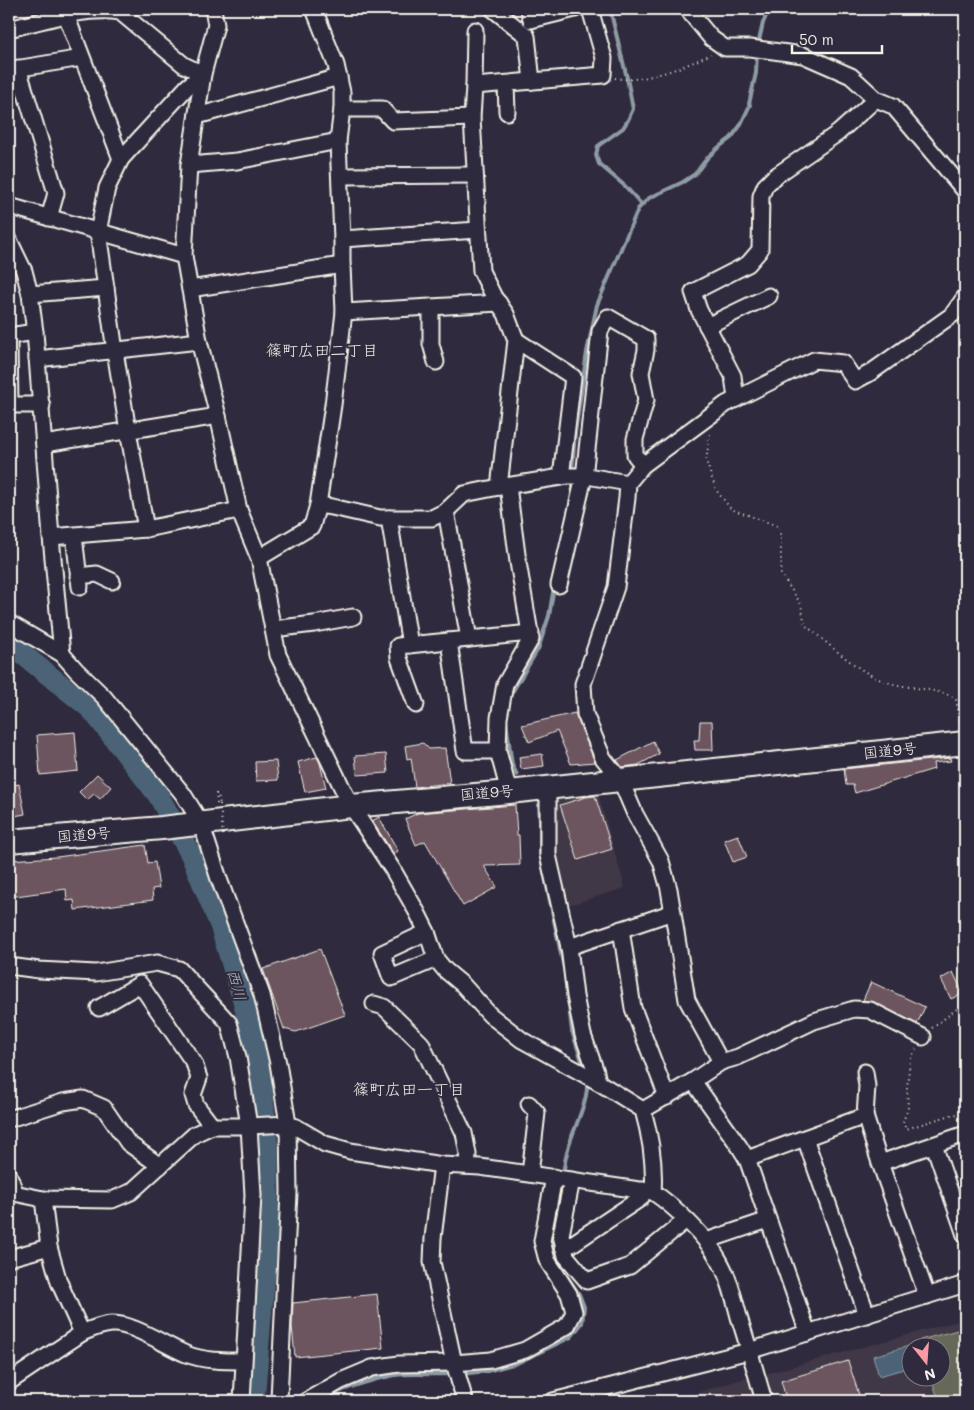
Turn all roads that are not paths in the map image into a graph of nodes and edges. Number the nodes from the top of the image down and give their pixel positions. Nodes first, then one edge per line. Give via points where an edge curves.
1 (213, 9) edge
2 (314, 9) edge
3 (493, 9) edge
4 (528, 9) edge
5 (575, 9) edge
6 (590, 9) edge
7 (688, 9) edge
8 (65, 12) edge
9 (9, 29) edge
10 (475, 30) dead end
11 (82, 58) junction
12 (13, 69) edge
13 (203, 74) junction
14 (339, 77) junction
15 (532, 81) junction
16 (506, 84) junction
17 (474, 86) junction
18 (876, 99) junction
19 (342, 108) junction
20 (507, 112) dead end
21 (197, 116) junction
22 (472, 118) junction
23 (338, 141) junction
24 (121, 159) junction
25 (189, 165) junction
26 (475, 175) junction
27 (340, 176) junction
28 (965, 191) edge
29 (9, 206) edge
30 (49, 218) junction
31 (478, 230) junction
32 (98, 232) junction
33 (342, 239) junction
34 (9, 240) edge
35 (184, 256) junction
36 (342, 265) junction
37 (106, 288) junction
38 (190, 290) junction
39 (30, 294) junction
40 (769, 296) dead end
41 (965, 297) edge
42 (499, 303) junction
43 (431, 307) junction
44 (344, 312) junction
45 (707, 326) junction
46 (35, 332) junction
47 (9, 336) edge
48 (516, 340) junction
49 (199, 341) junction
50 (9, 343) edge
51 (115, 351) junction
52 (37, 358) junction
53 (436, 362) dead end
54 (736, 399) junction
55 (42, 405) junction
56 (218, 416) junction
57 (128, 430) junction
58 (44, 444) junction
59 (643, 465) junction
60 (584, 476) junction
61 (561, 477) junction
62 (628, 483) junction
63 (503, 486) junction
64 (318, 505) junction
65 (239, 510) junction
66 (446, 511) junction
67 (389, 518) junction
68 (146, 529) junction
69 (74, 536) junction
70 (51, 537) junction
71 (259, 558) junction
72 (112, 581) dead end
73 (559, 585) dead end
74 (353, 616) dead end
75 (9, 623) edge
76 (273, 629) junction
77 (531, 633) junction
78 (469, 639) junction
79 (449, 641) junction
80 (410, 645) junction
81 (62, 654) junction
82 (416, 705) dead end
83 (964, 743) edge
84 (498, 751) junction
85 (620, 779) junction
86 (548, 787) junction
87 (508, 792) junction
88 (351, 806) junction
89 (195, 824) junction
90 (9, 841) edge
91 (673, 912) junction
92 (621, 929) junction
93 (427, 932) junction
94 (569, 947) junction
95 (436, 960) junction
96 (9, 966) edge
97 (374, 1004) dead end
98 (99, 1008) dead end
99 (922, 1037) road end
100 (722, 1062) junction
101 (865, 1072) dead end
102 (693, 1081) junction
103 (598, 1082) junction
104 (667, 1097) junction
105 (529, 1104) dead end
106 (644, 1110) junction
107 (865, 1116) junction
108 (9, 1119) edge
109 (284, 1124) junction
110 (212, 1126) junction
111 (252, 1126) junction
112 (965, 1134) edge
113 (804, 1138) junction
114 (934, 1145) junction
115 (747, 1160) junction
116 (880, 1163) junction
117 (442, 1165) junction
118 (160, 1166) junction
119 (467, 1166) junction
120 (530, 1174) junction
121 (9, 1175) edge
122 (554, 1177) junction
123 (572, 1180) junction
124 (648, 1191) junction
125 (11, 1193) edge
126 (43, 1199) junction
127 (686, 1220) junction
128 (768, 1220) junction
129 (965, 1235) edge
130 (706, 1241) junction
131 (49, 1246) junction
132 (564, 1247) junction
133 (9, 1258) edge
134 (965, 1284) edge
135 (927, 1296) junction
136 (867, 1315) junction
137 (82, 1333) junction
138 (808, 1333) junction
139 (750, 1351) junction
140 (243, 1361) junction
141 (454, 1363) junction
142 (9, 1382) edge
143 (242, 1401) edge
144 (281, 1401) edge
145 (306, 1401) edge
146 (465, 1401) edge
147 (553, 1401) edge
148 (764, 1401) edge

1 - 13 street via 216,25
2 - 14 street
3 - 15 street via 526,36
4 - 5 street via 531,20
6 - 15 street via 604,58 603,75
7 - 18 street via 711,38 725,48 803,55 851,76
8 - 9 street
8 - 11 street
8 - 13 street via 120,12 184,65
10 - 17 street
11 - 12 street
11 - 24 street
12 - 30 street via 56,193
13 - 21 street
13 - 24 street
14 - 19 street
14 - 21 street
15 - 16 street
16 - 17 street
16 - 20 street
17 - 22 street
18 - 28 street via 893,106
18 - 45 street via 838,133 765,186 761,196 760,250 748,264 693,292
19 - 22 street via 382,109 393,121
19 - 23 street
21 - 25 street
22 - 26 street
23 - 25 street via 237,161
23 - 27 street
24 - 32 street via 107,188
25 - 35 street
26 - 27 street
26 - 31 street
27 - 33 street
29 - 30 street
30 - 32 street
31 - 33 street
31 - 42 street via 481,271
32 - 35 street
32 - 37 street
33 - 36 street
34 - 39 street via 24,271
35 - 38 street
36 - 38 street
36 - 44 street
37 - 39 street
37 - 51 street
38 - 49 street
39 - 46 street
40 - 45 street
41 - 54 street via 952,315 855,381 843,363 814,360
42 - 43 street
42 - 48 street
43 - 44 street
43 - 53 street via 431,344
44 - 64 street
45 - 54 street via 733,376
46 - 47 street
46 - 52 street
48 - 61 street via 573,378
48 - 63 street
49 - 51 street
49 - 56 street
50 - 55 street via 10,405
51 - 52 street
51 - 57 street
52 - 55 street
54 - 59 street
55 - 58 street
56 - 57 street
56 - 65 street
57 - 58 street
57 - 68 street
58 - 70 street
59 - 60 street via 635,455 635,439 646,400 641,373 646,338 608,317 600,331
59 - 62 street
60 - 61 street
60 - 62 street
60 - 73 street
61 - 63 street
62 - 85 street via 616,587 583,684 586,714 603,758
63 - 66 street via 464,494
63 - 77 street
64 - 67 street
64 - 71 street via 312,526
65 - 68 street
65 - 71 street
66 - 67 street via 432,518
66 - 78 street
67 - 80 street
68 - 69 street
69 - 70 street
69 - 72 street via 79,582 97,574
70 - 81 street
71 - 76 street
74 - 76 street
75 - 81 street
76 - 88 street via 278,655
77 - 78 street
77 - 84 street via 531,639 505,684
78 - 79 street
79 - 80 street
79 - 84 street via 464,751
80 - 82 street via 398,646 399,658
81 - 89 street via 104,698 183,794
83 - 85 highway, 国道9号
84 - 87 street
85 - 86 highway, 国道9号
85 - 91 street via 661,861
86 - 87 highway, 国道9号
86 - 94 street via 548,855
87 - 88 highway, 国道9号
88 - 89 highway, 国道9号
88 - 93 street via 393,870
89 - 90 highway, 国道9号
89 - 109 street via 262,995 278,1063
91 - 92 street
91 - 100 street via 687,1000
92 - 94 street
92 - 104 street via 633,1008
93 - 95 street
93 - 95 street via 382,953 391,978
94 - 103 street via 583,1035
95 - 103 street via 490,1015 522,1040
96 - 111 street via 96,973 157,963 179,969 229,1023
97 - 119 street via 384,1007 421,1043 464,1133
98 - 110 street via 140,984 194,1063 199,1078 194,1095 196,1105
99 - 100 street via 870,1010 854,1009 814,1021
100 - 102 street
101 - 107 street
102 - 104 street
102 - 115 street
103 - 106 street
104 - 106 street
105 - 120 street via 537,1113
106 - 124 street via 654,1183
107 - 113 street
107 - 116 street
108 - 118 street via 83,1099 104,1108 128,1143
109 - 111 street
109 - 117 street via 296,1127 325,1144 350,1151
109 - 144 street via 289,1193
110 - 111 street
110 - 118 street via 195,1134
111 - 140 street via 253,1195
112 - 114 street
113 - 115 street
113 - 136 street
114 - 116 street
114 - 129 street
115 - 128 street
116 - 135 street
117 - 119 street
117 - 141 street via 432,1262
118 - 126 street via 131,1192 112,1200
119 - 120 street
120 - 122 street
121 - 125 street via 13,1186
122 - 123 street
122 - 141 street via 542,1241 547,1260 570,1294 574,1312 567,1326 525,1350 491,1360
123 - 124 street
123 - 132 street via 561,1235
124 - 127 street via 663,1199
124 - 132 street
125 - 126 street
126 - 131 street
127 - 130 street
127 - 132 street via 630,1266 587,1282 566,1256
128 - 130 street
128 - 138 street
130 - 139 street via 724,1270
131 - 133 street
131 - 137 street via 59,1282
134 - 135 street
135 - 136 street
136 - 138 street
137 - 140 street via 113,1324 130,1327 187,1354 212,1360
137 - 142 street
138 - 139 street
139 - 147 street
139 - 148 street
140 - 143 street
141 - 145 street via 372,1368
141 - 146 street

